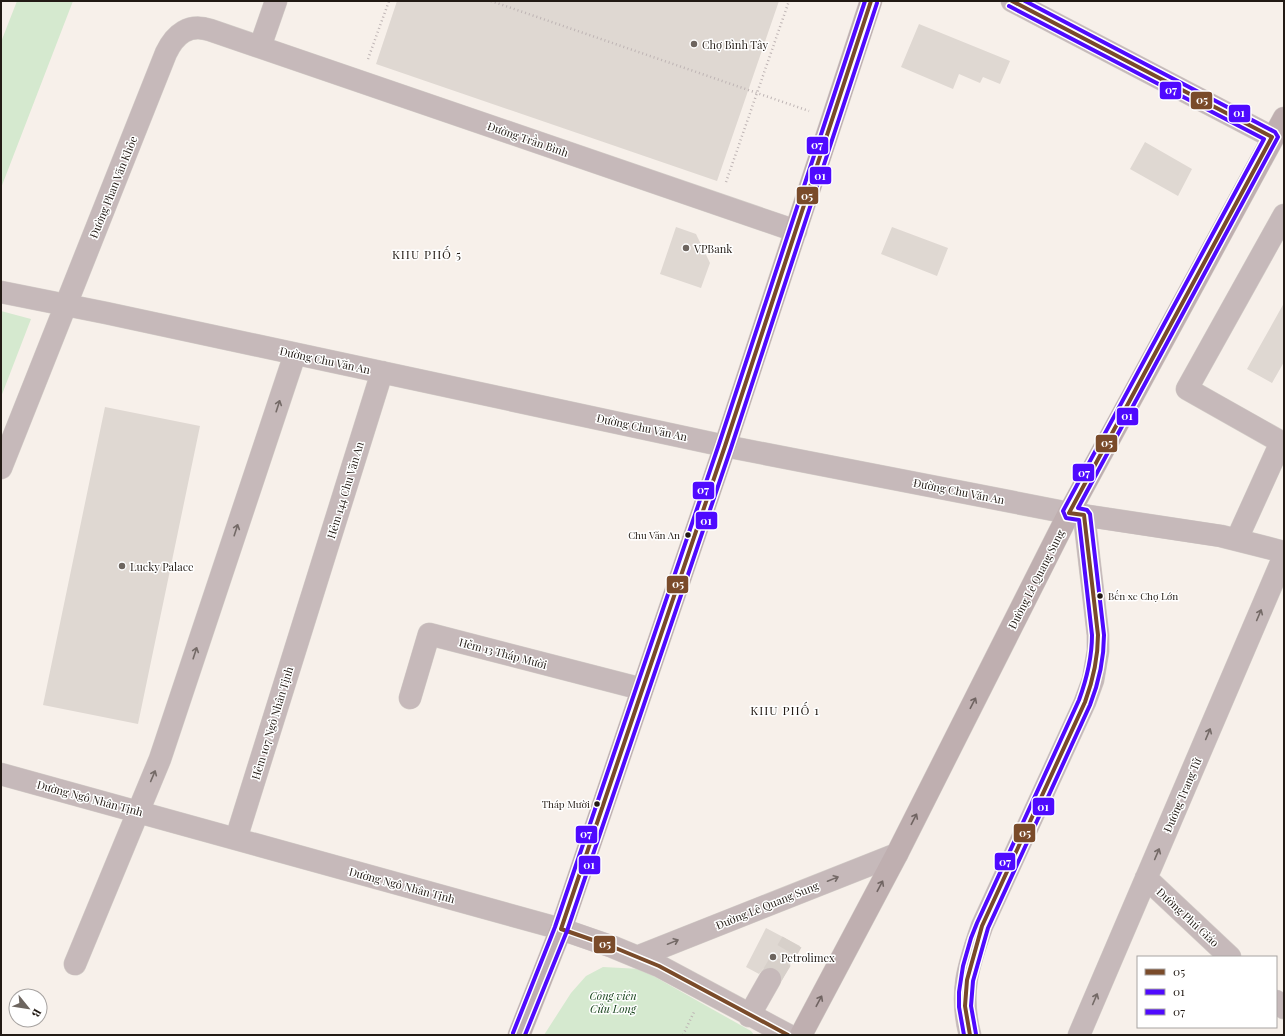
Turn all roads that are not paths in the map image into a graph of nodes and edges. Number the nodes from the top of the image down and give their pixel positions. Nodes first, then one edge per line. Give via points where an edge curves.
1 (276, 1) edge
2 (871, 1) edge
3 (1012, 1) edge
4 (260, 47) junction
5 (1284, 118) edge
6 (1272, 137) junction
7 (1284, 215) edge
8 (796, 231) junction
9 (1, 292) edge
10 (66, 306) junction
11 (295, 354) junction
12 (382, 372) junction
13 (1282, 439) edge
14 (725, 446) junction
15 (1, 468) edge
16 (1076, 514) junction
17 (1237, 539) junction
18 (1284, 552) edge
19 (1284, 556) edge
20 (308, 608) joint
21 (642, 690) junction
22 (410, 698) dead end
23 (1, 774) edge
24 (137, 812) junction
25 (236, 839) junction
26 (897, 854) junction
27 (1146, 878) junction
28 (561, 929) junction
29 (1229, 956) edge
30 (637, 957) junction
31 (74, 964) dead end
32 (770, 980) tunnel mouth
33 (749, 1016) junction
34 (519, 1035) edge
35 (788, 1035) edge
36 (801, 1035) edge
37 (970, 1035) edge
38 (1080, 1035) edge

1 - 4 street
2 - 8 main road
3 - 6 street
4 - 8 street, Đường Trần Bình
4 - 10 street, Đường Phan Văn Khỏe via 202,27 186,29 171,43
5 - 6 main road, Đường Lê Quang Sung
6 - 16 main road, Đường Lê Quang Sung
7 - 13 street via 1187,388
8 - 14 main road
9 - 10 street, Đường Chu Văn An
10 - 11 street, Đường Chu Văn An
10 - 15 street, Đường Phan Văn Khỏe
11 - 12 street, Đường Chu Văn An
24 -> 11 street via 160,759
12 - 14 street, Đường Chu Văn An
12 - 20 street, Hẻm 144 Chu Văn An
13 - 17 street
14 - 16 street, Đường Chu Văn An
14 - 21 main road
16 - 17 street, Đường Chu Văn An
26 -> 16 main road, Đường Lê Quang Sung
16 - 37 street via 1098,635 1096,665 1085,702 982,926 971,957 964,1006
17 - 18 street, Đường Chu Văn An
27 -> 19 street, Đường Trang Tử
20 - 25 street, Hẻm 107 Ngô Nhân Tịnh
21 - 22 street, Hẻm 13 Tháp Mười via 429,634
21 - 28 main road
23 - 24 street, Đường Ngô Nhân Tịnh
24 - 25 street, Đường Ngô Nhân Tịnh
24 - 31 street
25 - 28 street, Đường Ngô Nhân Tịnh
30 -> 26 street, Đường Lê Quang Sung
36 -> 26 main road, Đường Lê Quang Sung
27 - 29 street, Đường Phú Giáo
38 -> 27 street, Đường Trang Tử
28 - 30 street, Đường Ngô Nhân Tịnh
28 - 34 main road
30 - 33 street, Đường Ngô Nhân Tịnh via 678,976
32 - 33 street
33 - 35 street, Đường Ngô Nhân Tịnh

